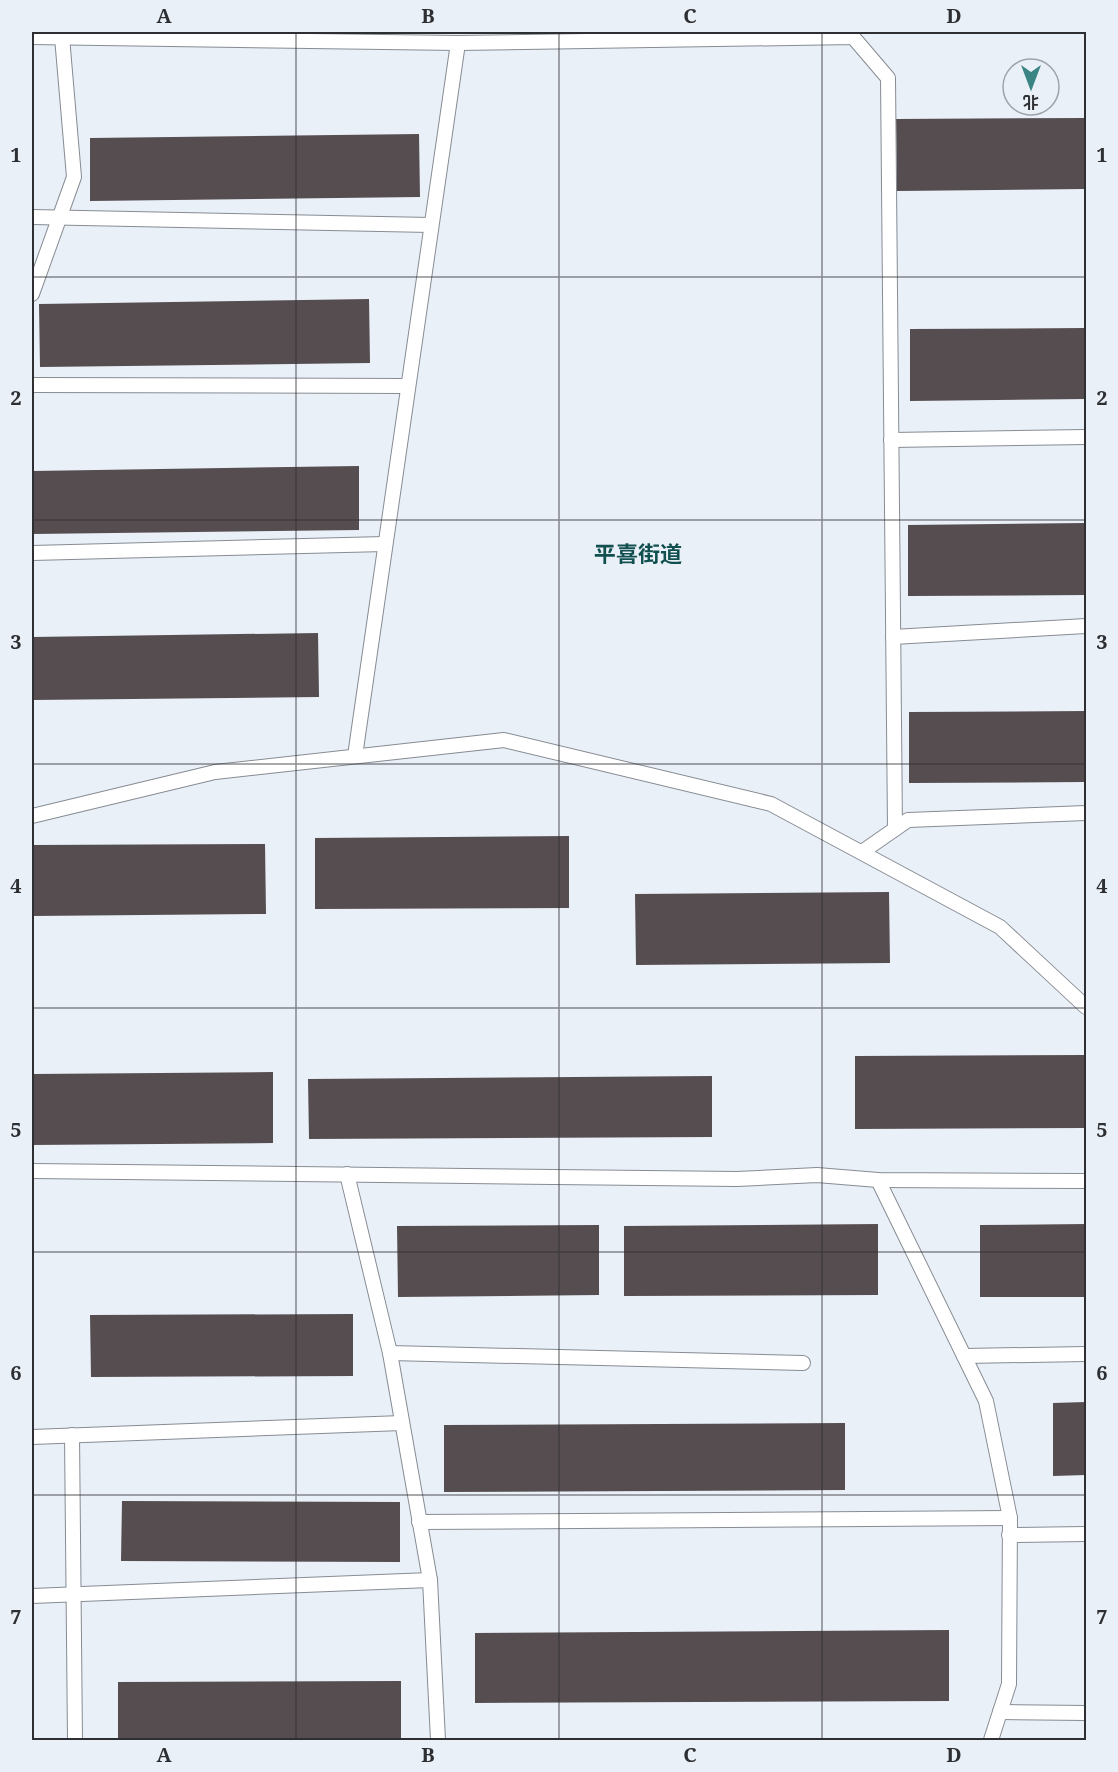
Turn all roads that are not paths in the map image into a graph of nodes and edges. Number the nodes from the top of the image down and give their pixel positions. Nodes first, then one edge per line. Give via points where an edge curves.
1 (32, 37) edge
2 (62, 37) junction
3 (458, 44) junction
4 (32, 217) edge
5 (59, 217) junction
6 (431, 225) junction
7 (32, 294) edge
8 (32, 385) edge
9 (408, 386) junction
10 (1086, 436) edge
11 (891, 440) junction
12 (385, 544) junction
13 (32, 553) edge
14 (1086, 626) edge
15 (893, 637) junction
16 (355, 756) junction
17 (1086, 813) edge
18 (32, 816) edge
19 (895, 829) junction
20 (861, 852) junction
21 (1086, 1007) edge
22 (32, 1171) edge
23 (347, 1174) junction
24 (878, 1180) junction
25 (1086, 1181) edge
26 (390, 1353) junction
27 (1086, 1354) edge
28 (964, 1356) junction
29 (803, 1363) dead end
30 (402, 1423) junction
31 (72, 1435) junction
32 (32, 1437) edge
33 (1010, 1518) junction
34 (419, 1522) junction
35 (1086, 1534) edge
36 (1010, 1535) junction
37 (429, 1580) junction
38 (74, 1594) junction
39 (32, 1596) edge
40 (1000, 1712) junction
41 (1086, 1713) edge
42 (75, 1740) edge
43 (438, 1740) edge
44 (992, 1740) edge

1 - 2 lane
2 - 3 lane
2 - 5 lane via 74,177
3 - 6 lane
3 - 11 lane via 854,37 888,78
4 - 5 lane
5 - 6 lane
5 - 7 lane
6 - 9 lane
8 - 9 lane
9 - 12 lane
10 - 11 lane
11 - 15 lane
12 - 13 lane
12 - 16 lane
14 - 15 lane
15 - 19 lane
16 - 18 lane via 215,772
16 - 20 lane via 504,740 771,804
17 - 19 lane via 908,820
19 - 20 lane
20 - 21 lane via 1000,927
22 - 23 lane
23 - 24 lane via 737,1179 817,1175
23 - 26 lane
24 - 25 lane
24 - 28 lane
26 - 29 lane
26 - 30 lane
27 - 28 lane
28 - 33 lane via 986,1401
30 - 31 lane
30 - 34 lane
31 - 32 lane
31 - 38 lane
33 - 34 lane
33 - 36 lane
34 - 37 lane
35 - 36 lane
36 - 40 lane via 1009,1684
37 - 38 lane
37 - 43 lane
38 - 39 lane
38 - 42 lane
40 - 41 lane
40 - 44 lane

